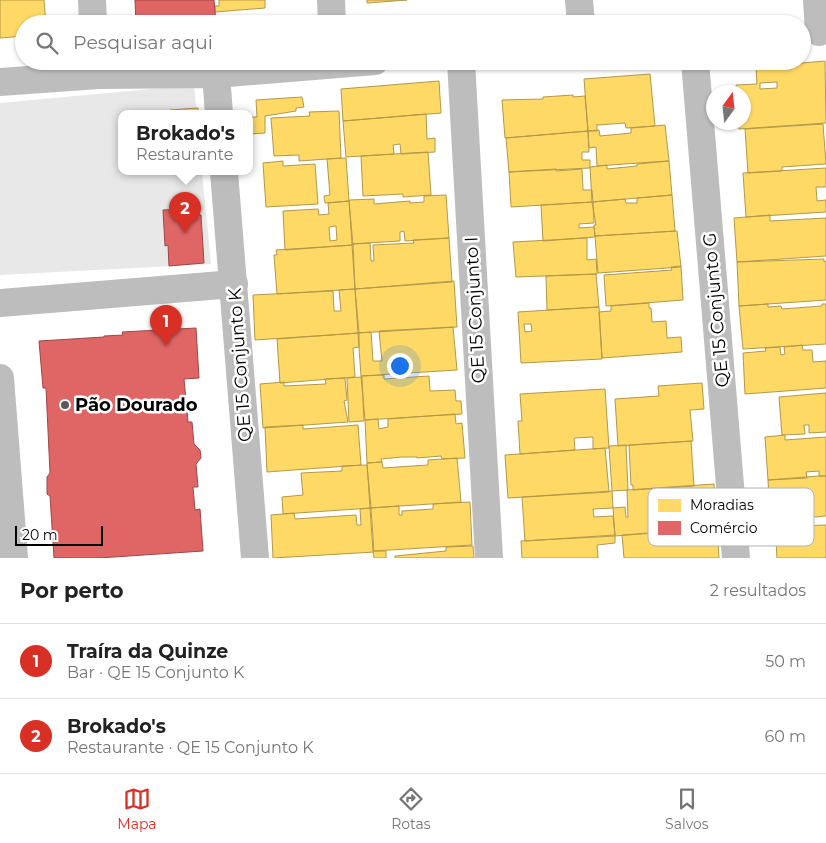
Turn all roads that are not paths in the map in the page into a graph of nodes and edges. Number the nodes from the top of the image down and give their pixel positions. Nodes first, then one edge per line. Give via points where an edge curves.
1 (92, 0) edge
2 (331, 0) edge
3 (579, 0) edge
4 (818, 0) edge
5 (93, 15) edge
6 (332, 15) edge
7 (580, 15) edge
8 (816, 32) edge
9 (83, 70) edge
10 (137, 70) edge
11 (259, 70) edge
12 (462, 70) edge
13 (696, 70) edge
14 (216, 74) junction
15 (0, 82) edge
16 (219, 110) edge
17 (224, 175) edge
18 (234, 284) junction
19 (0, 303) edge
20 (0, 378) edge
21 (730, 488) edge
22 (14, 558) edge
23 (255, 558) edge
24 (489, 558) edge

1 - 5 street
2 - 6 street
3 - 7 street
4 - 8 street
9 - 15 street
10 - 14 street
11 - 14 street
12 - 24 street, QE 15 Conjunto I
13 - 21 street, QE 15 Conjunto G
14 - 16 street
17 - 18 street, QE 15 Conjunto K
18 - 19 street
18 - 23 street, QE 15 Conjunto K
20 - 22 street

